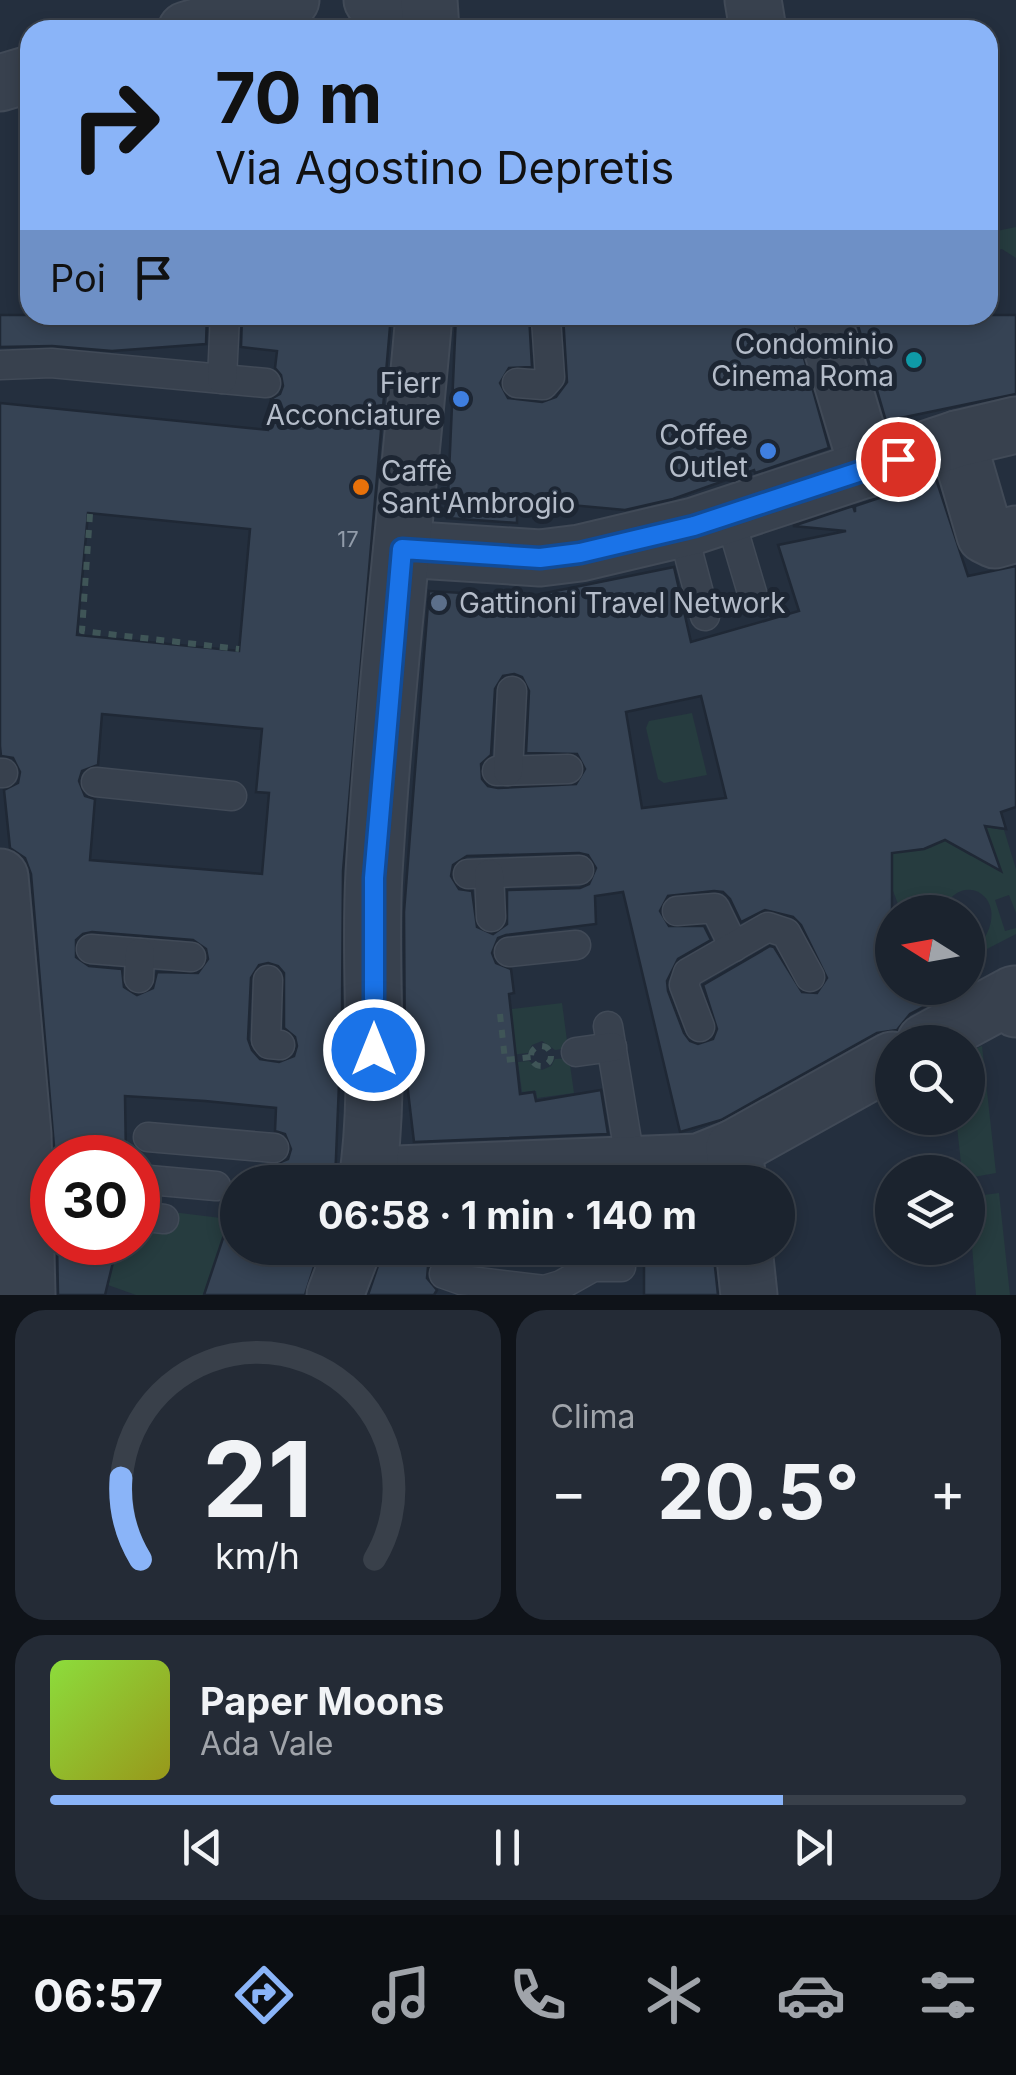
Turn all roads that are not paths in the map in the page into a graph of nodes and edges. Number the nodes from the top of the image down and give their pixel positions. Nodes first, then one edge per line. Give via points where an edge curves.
1 (291, 0) edge
2 (221, 20) edge
3 (225, 325) edge
4 (426, 325) edge
5 (546, 325) edge
6 (825, 325) edge
7 (0, 365) edge
8 (222, 379) junction
9 (517, 383) dead end
10 (266, 384) dead end
11 (1016, 425) edge
12 (958, 439) junction
13 (868, 469) junction
14 (706, 522) junction
15 (1016, 534) edge
16 (402, 549) junction
17 (753, 596) dead end
18 (705, 616) dead end
19 (512, 692) dead end
20 (568, 769) dead end
21 (96, 782) dead end
22 (232, 796) dead end
23 (579, 870) dead end
24 (0, 876) edge
25 (677, 911) dead end
26 (491, 917) dead end
27 (576, 945) dead end
28 (734, 947) junction
29 (91, 949) dead end
30 (509, 952) dead end
31 (9, 956) edge
32 (191, 957) dead end
33 (810, 977) dead end
34 (268, 980) dead end
35 (1015, 999) edge
36 (961, 1025) edge
37 (700, 1026) dead end
38 (280, 1044) dead end
39 (576, 1052) dead end
40 (869, 1065) edge
41 (160, 1139) edge
42 (274, 1148) dead end
43 (22, 1154) edge
44 (360, 1165) edge
45 (631, 1165) joint
46 (736, 1165) edge
47 (160, 1182) edge
48 (216, 1186) dead end
49 (346, 1265) edge
50 (746, 1265) edge
51 (622, 1268) dead end
52 (444, 1274) dead end
53 (33, 1288) edge
54 (335, 1295) edge
55 (749, 1295) edge

1 - 2 street
3 - 8 lane
4 - 16 street via 436,378
5 - 9 lane via 550,377 543,384
6 - 13 street
7 - 8 lane via 51,363
8 - 10 lane
11 - 12 street
12 - 13 street
12 - 15 street via 985,535 995,540
13 - 14 street
14 - 16 street via 540,558
14 - 17 lane
14 - 18 lane
16 - 44 street via 384,965 358,1049
19 - 20 lane via 502,771
21 - 22 lane
23 - 26 lane via 478,874
24 - 31 street
25 - 28 lane via 715,908
27 - 30 lane
28 - 33 lane via 768,927 786,933
28 - 37 lane via 688,973 684,985
29 - 32 lane via 140,965
31 - 43 street
34 - 38 lane via 266,1040
35 - 36 street
39 - 45 lane via 610,1037
40 - 46 street
41 - 42 lane
43 - 53 street
45 - 46 street
47 - 48 lane
49 - 54 street
50 - 55 street
51 - 52 lane via 593,1267 544,1290

